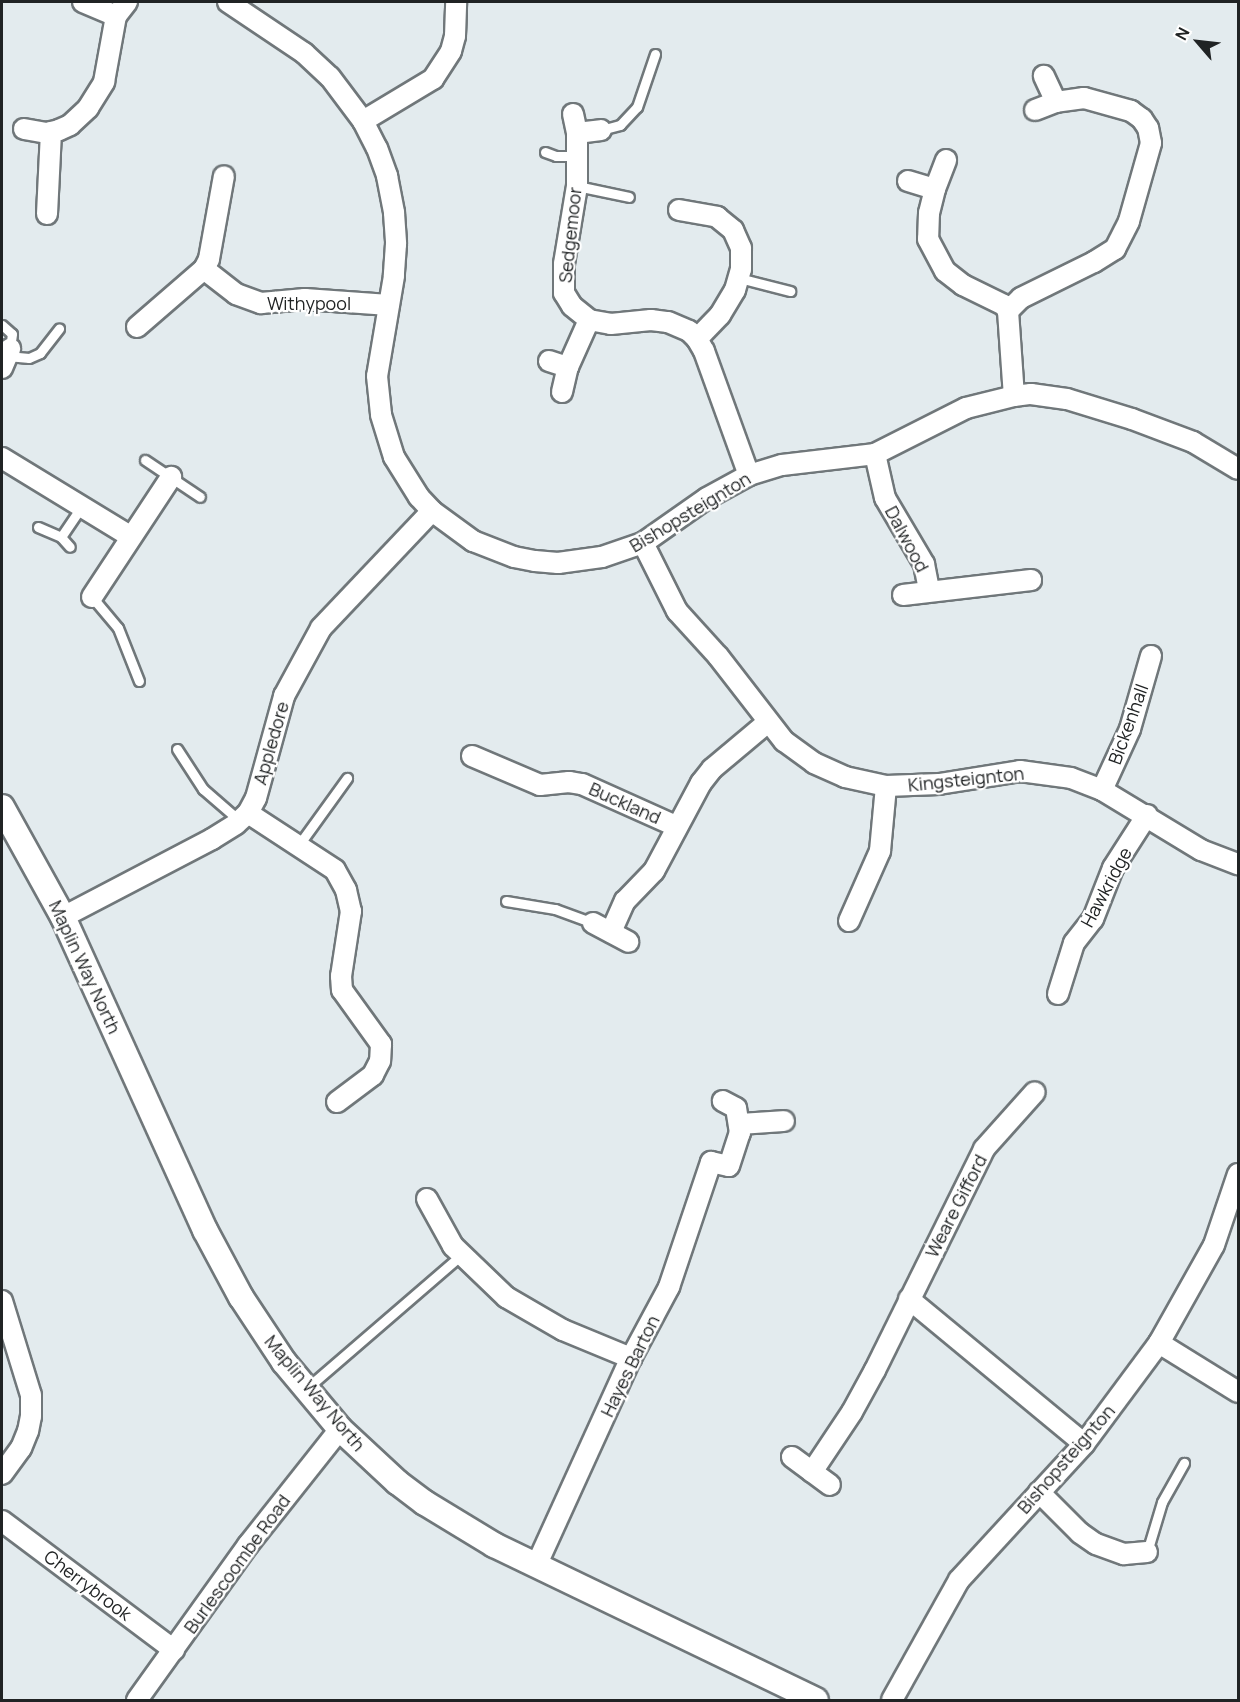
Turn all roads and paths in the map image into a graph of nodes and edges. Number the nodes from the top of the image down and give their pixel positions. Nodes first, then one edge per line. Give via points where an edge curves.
1 (83, 2) edge
2 (228, 2) edge
3 (456, 2) edge
4 (121, 9) edge
5 (655, 54) dead end
6 (1044, 75) dead end
7 (1056, 102) junction
8 (1035, 110) dead end
9 (363, 121) junction
10 (24, 129) dead end
11 (601, 130) joint
12 (51, 132) junction
13 (545, 152) dead end
14 (577, 156) junction
15 (946, 160) dead end
16 (224, 176) dead end
17 (908, 181) dead end
18 (576, 186) junction
19 (935, 189) junction
20 (629, 197) dead end
21 (679, 210) dead end
22 (47, 214) dead end
23 (204, 268) junction
24 (739, 278) junction
25 (790, 291) dead end
26 (389, 305) junction
27 (1008, 311) junction
28 (590, 320) junction
29 (2, 325) edge
30 (138, 327) dead end
31 (59, 329) dead end
32 (697, 339) junction
33 (6, 358) edge
34 (549, 361) dead end
35 (568, 367) junction
36 (562, 392) dead end
37 (1014, 396) junction
38 (875, 454) junction
39 (2, 458) edge
40 (145, 460) dead end
41 (1239, 469) edge
42 (749, 475) junction
43 (171, 477) junction
44 (200, 496) dead end
45 (81, 507) junction
46 (432, 511) junction
47 (38, 527) dead end
48 (130, 536) junction
49 (61, 537) junction
50 (643, 543) junction
51 (70, 547) dead end
52 (1031, 580) dead end
53 (929, 590) junction
54 (903, 595) dead end
55 (92, 597) joint
56 (1151, 656) dead end
57 (139, 681) dead end
58 (768, 722) junction
59 (177, 749) dead end
60 (472, 756) dead end
61 (347, 778) dead end
62 (886, 786) junction
63 (1102, 789) junction
64 (2, 807) edge
65 (1147, 815) junction
66 (244, 817) junction
67 (676, 826) junction
68 (298, 846) junction
69 (1239, 864) edge
70 (506, 901) dead end
71 (63, 917) junction
72 (849, 921) dead end
73 (593, 923) joint
74 (611, 932) junction
75 (628, 942) dead end
76 (1058, 994) dead end
77 (1035, 1092) dead end
78 (723, 1101) dead end
79 (336, 1102) dead end
80 (784, 1121) dead end
81 (739, 1124) junction
82 (1239, 1174) edge
83 (427, 1199) dead end
84 (462, 1254) junction
85 (909, 1299) junction
86 (2, 1301) edge
87 (1159, 1343) junction
88 (631, 1358) junction
89 (306, 1389) junction
90 (1239, 1392) edge
91 (340, 1429) junction
92 (1084, 1444) junction
93 (792, 1457) dead end
94 (1184, 1463) dead end
95 (812, 1472) junction
96 (2, 1474) edge
97 (830, 1485) dead end
98 (1039, 1492) junction
99 (2, 1521) edge
100 (1147, 1552) joint
101 (536, 1566) junction
102 (174, 1650) junction
103 (137, 1701) edge
104 (816, 1701) edge
105 (892, 1701) edge

1 - 4 street
2 - 9 street, Bishopsteignton via 304,53 330,77
3 - 9 street via 453,43 433,79
4 - 12 street via 104,82 96,98 70,125
5 - 11 lane via 637,107 620,125
6 - 7 street
7 - 8 street
7 - 27 street via 1084,98 1131,111 1148,128 1151,143 1129,221 1115,249 1021,298
9 - 26 street, Bishopsteignton via 387,176 394,213 396,244
10 - 12 street
11 - 14 street, Sedgemoor via 575,123
12 - 22 street
13 - 14 lane
14 - 18 street, Sedgemoor
15 - 19 street
16 - 23 street
17 - 19 street
18 - 20 lane
18 - 28 street, Sedgemoor via 562,280 572,306
19 - 27 street via 928,239 945,271 963,285 998,301
21 - 24 street via 717,217 733,230 741,248
23 - 26 street, Withypool via 236,294 261,303 305,299
23 - 30 street
24 - 25 lane
24 - 32 street via 729,302
26 - 46 street, Bishopsteignton via 377,376 381,416 394,457
27 - 37 street
28 - 32 street via 611,324 668,322
28 - 35 street
29 - 33 lane via 12,334
31 - 33 lane via 40,353 29,358
32 - 42 street
34 - 35 street
35 - 36 street
37 - 38 street, Bishopsteignton via 966,408
37 - 41 street, Bishopsteignton via 1067,399 1132,419 1193,442
38 - 42 street, Bishopsteignton via 782,465
38 - 53 street, Dalwood via 885,498 924,564
39 - 45 street
40 - 43 lane
42 - 50 street, Bishopsteignton via 707,498
43 - 44 lane
43 - 48 street
45 - 48 street
45 - 49 lane
46 - 50 street, Bishopsteignton via 473,541 503,554 535,561 581,561
46 - 66 street, Appledore via 321,628 284,696 256,798
47 - 49 lane
48 - 55 street
49 - 51 lane
50 - 58 street, Kingsteignton via 677,611 718,656
52 - 53 street, Dalwood
53 - 54 street, Dalwood
55 - 57 lane via 118,628
56 - 63 street, Bickenhall via 1130,729
58 - 62 street, Kingsteignton via 784,741 814,763 844,777
58 - 67 street, Buckland via 712,769
59 - 66 lane via 203,789
60 - 67 street, Buckland via 540,785 582,783
61 - 68 lane
62 - 63 street, Kingsteignton via 939,784 1020,771 1071,778
62 - 72 street via 880,851
63 - 65 street, Kingsteignton
64 - 71 street, Maplin Way North
65 - 69 street, Kingsteignton via 1201,850
65 - 76 street, Hawkridge via 1113,868 1093,919 1074,944
66 - 68 street
66 - 71 street
67 - 74 street, Buckland via 654,871 625,901
68 - 79 street via 335,870 346,890 351,911 342,990 381,1044 380,1061 373,1075
70 - 73 lane via 555,909
71 - 89 street, Maplin Way North via 205,1230 267,1338
73 - 74 street
74 - 75 street
77 - 85 street, Weare Gifford via 984,1149
78 - 81 street via 736,1108
80 - 81 street
81 - 88 street, Hayes Barton via 740,1133 729,1166 711,1162 669,1287
82 - 87 street, Bishopsteignton via 1214,1245
83 - 84 street via 453,1246
84 - 88 street via 506,1297 563,1330
84 - 89 lane
85 - 92 street
85 - 95 street, Weare Gifford via 852,1412
86 - 96 street via 31,1395 31,1416 21,1448
87 - 90 street
87 - 92 street, Bishopsteignton
88 - 101 street, Hayes Barton
89 - 91 street, Maplin Way North
91 - 101 street, Maplin Way North via 425,1503
91 - 102 street, Burlescoombe Road via 248,1545
92 - 98 street, Bishopsteignton
93 - 95 street
94 - 100 lane via 1162,1502
95 - 97 street
98 - 100 street via 1096,1544 1124,1554
98 - 105 street, Bishopsteignton via 959,1580
99 - 102 street, Cherrybrook
101 - 104 street, Maplin Way North
102 - 103 street, Burlescoombe Road

